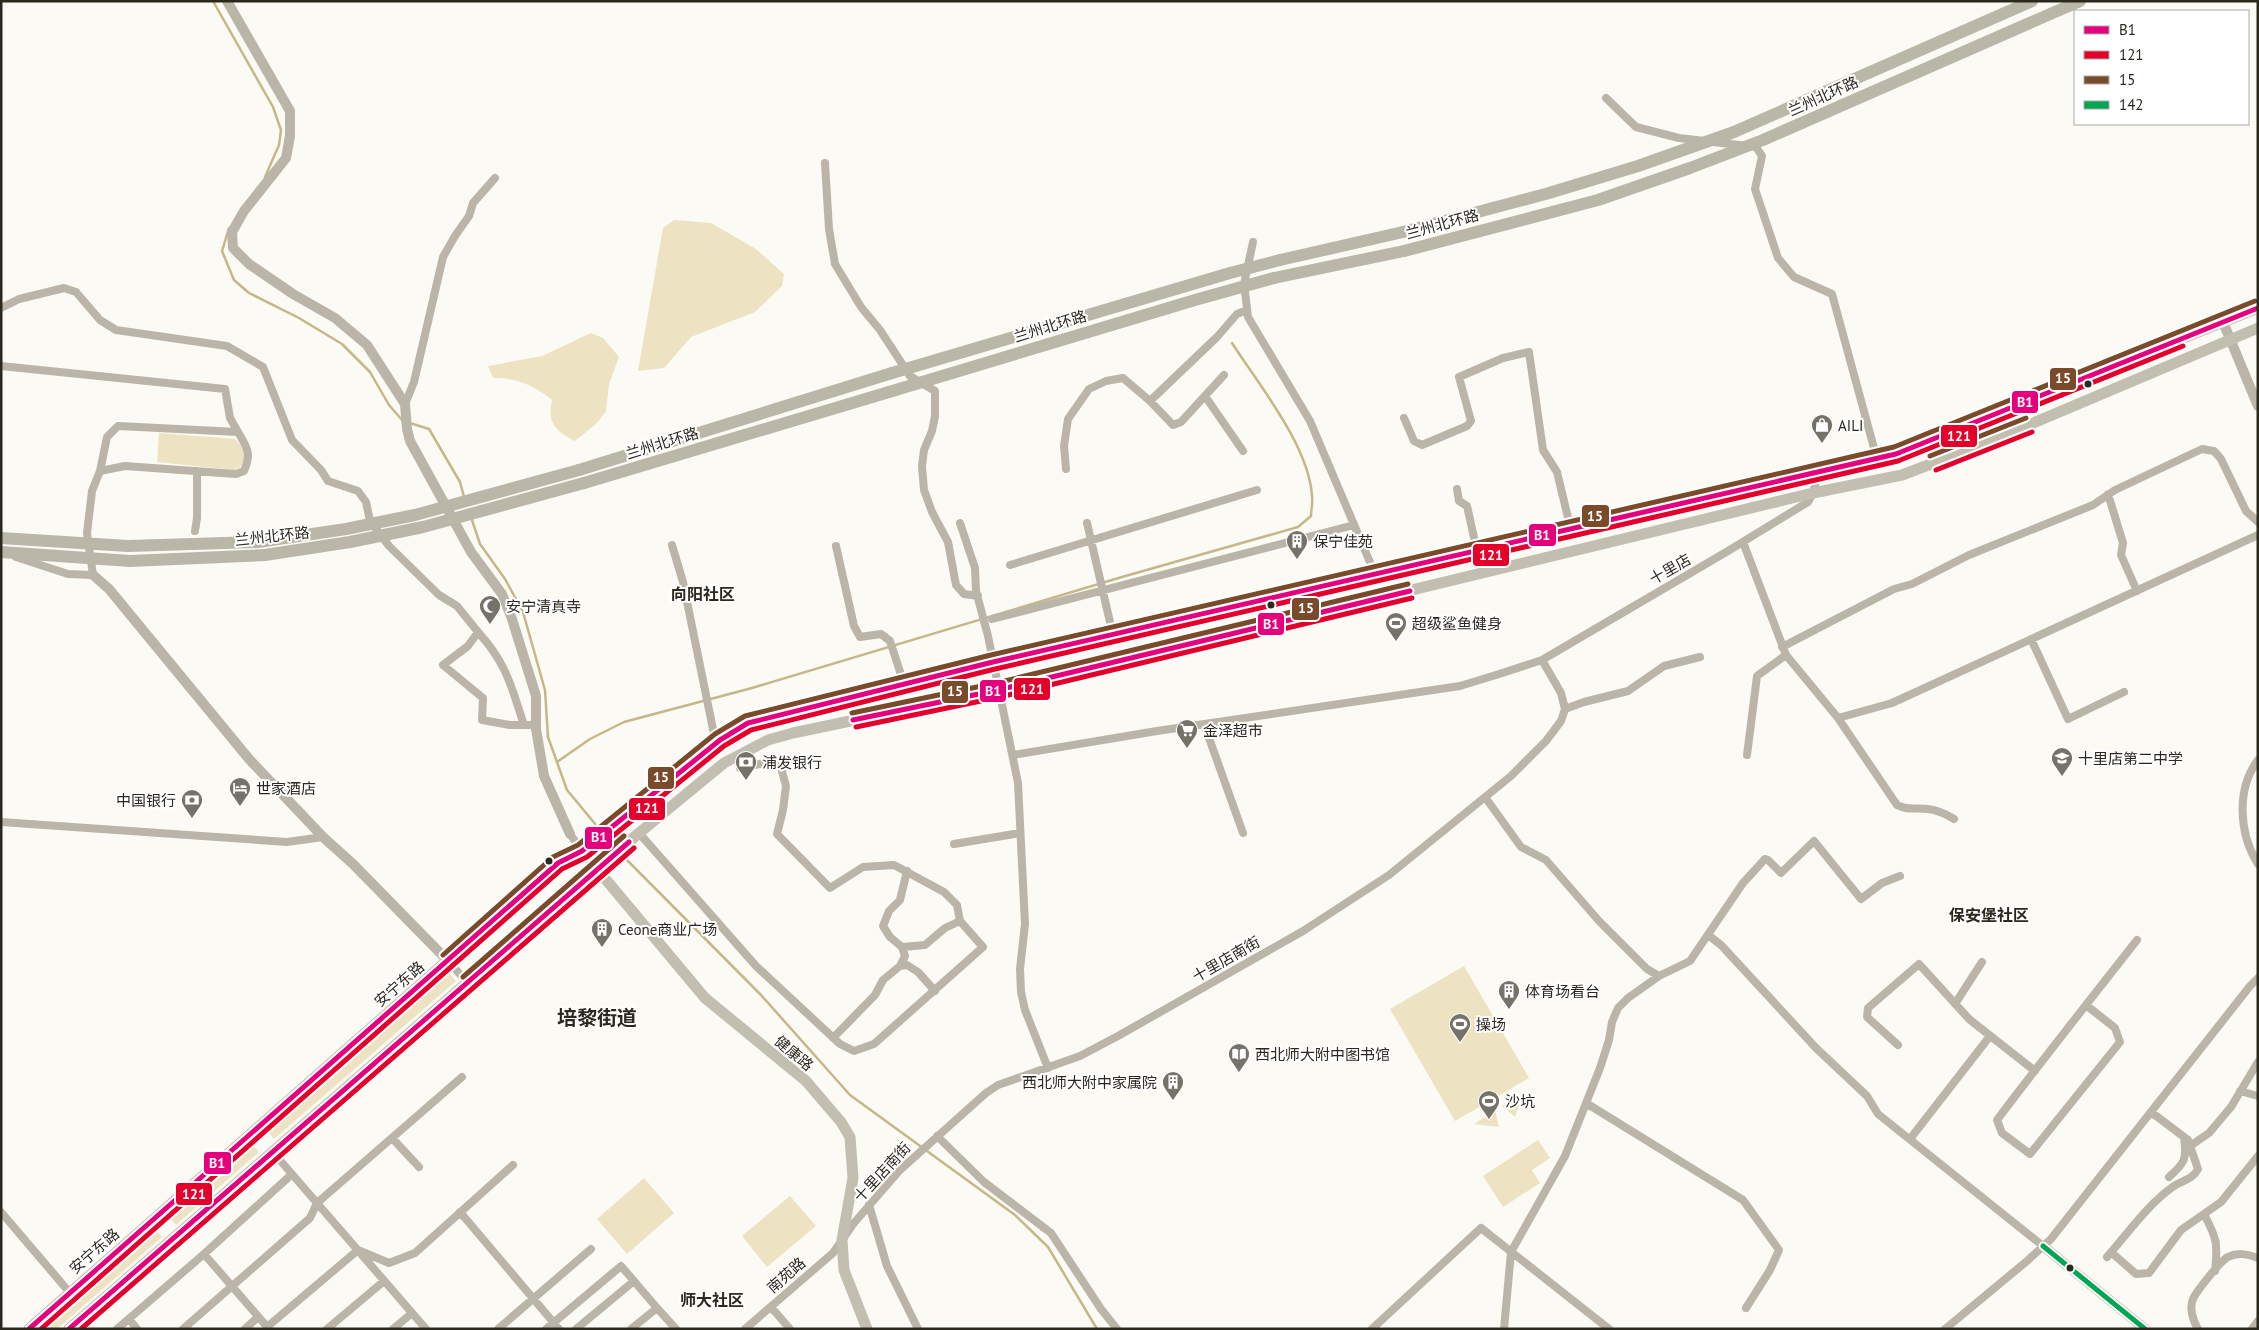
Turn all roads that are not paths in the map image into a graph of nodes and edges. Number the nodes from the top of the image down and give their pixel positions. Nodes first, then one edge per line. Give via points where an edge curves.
1 (227, 1) edge
2 (2032, 1) edge
3 (2080, 1) edge
4 (1606, 98) dead end
5 (825, 163) dead end
6 (495, 178) dead end
7 (1254, 242) dead end
8 (1, 308) edge
9 (2258, 308) edge
10 (1247, 310) junction
11 (2223, 322) junction
12 (2258, 328) edge
13 (2230, 341) junction
14 (1, 366) edge
15 (1224, 375) dead end
16 (1205, 396) junction
17 (1150, 401) junction
18 (405, 404) junction
19 (2258, 406) edge
20 (1404, 418) dead end
21 (238, 432) junction
22 (1243, 451) dead end
23 (1877, 459) junction
24 (1066, 469) dead end
25 (100, 471) junction
26 (197, 471) junction
27 (1818, 473) junction
28 (1457, 489) dead end
29 (1257, 490) dead end
30 (1813, 493) junction
31 (2108, 494) junction
32 (2258, 522) edge
33 (960, 523) dead end
34 (1087, 524) dead end
35 (1354, 525) junction
36 (1571, 530) junction
37 (195, 531) dead end
38 (2258, 535) edge
39 (1, 538) edge
40 (1091, 541) junction
41 (1744, 542) junction
42 (672, 545) dead end
43 (836, 546) dead end
44 (1477, 551) junction
45 (1, 552) edge
46 (1, 556) edge
47 (1010, 565) dead end
48 (1375, 574) junction
49 (93, 575) junction
50 (1102, 589) junction
51 (2137, 591) junction
52 (978, 596) junction
53 (989, 621) junction
54 (478, 632) junction
55 (1112, 635) junction
56 (2031, 640) junction
57 (1784, 651) junction
58 (1700, 656) dead end
59 (1542, 660) junction
60 (993, 662) junction
61 (904, 684) junction
62 (998, 690) junction
63 (2124, 692) dead end
64 (1565, 709) junction
65 (1838, 718) junction
66 (1204, 724) junction
67 (524, 725) junction
68 (536, 725) junction
69 (716, 744) junction
70 (1013, 755) junction
71 (1748, 756) dead end
72 (2258, 760) edge
73 (740, 768) dead end
74 (1485, 797) junction
75 (1954, 819) dead end
76 (1, 822) edge
77 (639, 833) junction
78 (1020, 833) junction
79 (1243, 833) dead end
80 (570, 834) joint
81 (323, 837) junction
82 (954, 844) dead end
83 (582, 851) junction
84 (2258, 864) edge
85 (597, 870) junction
86 (907, 871) junction
87 (1900, 876) dead end
88 (960, 921) junction
89 (1708, 936) junction
90 (2137, 940) dead end
91 (902, 947) junction
92 (448, 961) junction
93 (1982, 962) dead end
94 (900, 966) junction
95 (1659, 976) junction
96 (2258, 978) edge
97 (468, 983) junction
98 (934, 991) junction
99 (1955, 1004) junction
100 (2086, 1005) junction
101 (1990, 1036) junction
102 (833, 1038) junction
103 (1898, 1045) dead end
104 (2258, 1062) edge
105 (1048, 1068) junction
106 (2035, 1070) junction
107 (462, 1077) dead end
108 (2240, 1091) junction
109 (2258, 1096) edge
110 (1586, 1103) junction
111 (2151, 1112) junction
112 (937, 1136) junction
113 (392, 1138) junction
114 (2184, 1138) junction
115 (1910, 1139) junction
116 (2190, 1146) junction
117 (272, 1151) junction
118 (2258, 1156) edge
119 (513, 1165) dead end
120 (2251, 1166) junction
121 (419, 1167) dead end
122 (2258, 1171) edge
123 (292, 1174) junction
124 (2169, 1177) dead end
125 (317, 1203) junction
126 (869, 1205) junction
127 (1, 1212) edge
128 (460, 1212) junction
129 (2204, 1214) junction
130 (842, 1240) junction
131 (2043, 1246) junction
132 (2258, 1248) edge
133 (592, 1249) dead end
134 (358, 1250) junction
135 (1511, 1252) junction
136 (204, 1254) junction
137 (2255, 1257) edge
138 (2214, 1271) junction
139 (384, 1281) junction
140 (634, 1281) junction
141 (232, 1286) junction
142 (70, 1292) junction
143 (533, 1299) junction
144 (771, 1307) junction
145 (657, 1308) junction
146 (1746, 1308) dead end
147 (412, 1313) junction
148 (258, 1317) junction
149 (128, 1319) junction
150 (2258, 1321) edge
151 (556, 1326) edge
152 (268, 1328) edge
153 (29, 1329) edge
154 (68, 1329) edge
155 (118, 1329) edge
156 (137, 1329) edge
157 (183, 1329) edge
158 (245, 1329) edge
159 (327, 1329) edge
160 (393, 1329) edge
161 (426, 1329) edge
162 (498, 1329) edge
163 (546, 1329) edge
164 (576, 1329) edge
165 (631, 1329) edge
166 (676, 1329) edge
167 (745, 1329) edge
168 (790, 1329) edge
169 (867, 1329) edge
170 (918, 1329) edge
171 (1117, 1329) edge
172 (1372, 1329) edge
173 (1504, 1329) edge
174 (1609, 1329) edge
175 (1945, 1329) edge
176 (2145, 1329) edge
177 (2198, 1329) edge
178 (2252, 1329) edge

1 - 18 street via 290,111 286,158 244,211 232,232 234,248 249,264 335,318 367,345
2 - 39 highway, 兰州北环路, bridge via 1734,132 1620,171 1404,232 1230,273 579,470 415,514 346,529 258,542 128,546
3 - 45 highway, 兰州北环路, bridge via 1763,140 1598,200 1404,251 1274,278 584,483 424,526 350,542 264,555 130,561
4 - 23 street via 1636,126 1679,138 1756,147 1762,156 1755,188 1778,258 1794,277 1832,294
5 - 52 street via 829,229 835,264 910,376 935,390 935,416 922,466 924,490 948,542 956,586 964,594
6 - 18 street via 473,203 469,216 443,257 414,382
7 - 10 street via 1244,284
8 - 54 street via 19,299 64,288 76,292 100,320 116,330 227,346 264,367 292,440 322,470 328,481 358,491 366,502 370,521 389,546 439,595 457,606
9 - 11 main road, 安宁东路
10 - 17 street via 1237,314
10 - 35 street via 1248,318 1310,421
11 - 13 street
11 - 23 main road, 安宁东路
12 - 13 main road
13 - 19 street
13 - 30 main road via 1981,446 1902,475
14 - 21 street via 225,389 230,418
15 - 16 street
16 - 17 street via 1181,422 1173,425
16 - 22 street
17 - 24 street via 1123,378 1089,389 1068,419 1064,446
18 - 68 street via 410,441 471,552 502,594 536,696
20 - 36 street via 1414,441 1422,445 1467,426 1471,421 1459,377 1503,358 1528,352 1543,450 1557,472
21 - 25 street via 118,426 107,436
21 - 26 street via 248,449 249,459 244,471 236,474
23 - 27 main road, 安宁东路
25 - 26 street via 125,466
25 - 49 street via 92,491 88,533
26 - 37 street
27 - 30 street
27 - 36 main road, 安宁东路
28 - 44 street via 1459,501 1467,506
29 - 40 street
30 - 41 street, 十里店 via 1808,502
30 - 62 main road
31 - 32 street via 2202,449 2209,449 2221,459 2246,511
31 - 51 street via 2122,543 2121,554
31 - 57 street via 2093,505 1894,589
33 - 52 street via 974,568
34 - 40 street
35 - 48 street
35 - 50 street
36 - 44 main road, 安宁东路
38 - 51 street
40 - 47 street
40 - 50 street
41 - 57 street
41 - 59 street, 十里店
42 - 69 street via 684,582
43 - 61 street via 854,626 860,636 881,634 890,641
44 - 48 main road, 安宁东路
46 - 49 street via 68,574
48 - 55 main road, 安宁东路
49 - 81 street via 249,759
50 - 53 street
50 - 55 street
51 - 56 street
52 - 53 street
53 - 60 street
54 - 67 street via 506,670
54 - 67 street via 468,646 443,665 483,698 482,720
55 - 60 main road, 安宁东路
56 - 63 street via 2068,720
56 - 65 street via 1892,703
57 - 65 street
57 - 71 street via 1757,676
58 - 64 street via 1664,666 1628,691
59 - 64 street
59 - 66 street, 十里店 via 1460,686
60 - 61 main road, 安宁东路
60 - 62 street
61 - 69 main road, 安宁东路 via 748,723
62 - 70 street
62 - 77 main road via 768,740 724,763
64 - 74 street, 十里店南街 via 1561,721 1546,742
65 - 75 street via 1897,805 1906,810 1943,812
66 - 70 street, 十里店
66 - 79 street
67 - 68 street
68 - 80 street via 544,776
69 - 83 main road, 安宁东路
70 - 78 street
72 - 84 street via 2243,798 2244,832
73 - 86 street via 779,760 786,786 777,834 830,888 863,867 894,865
74 - 95 street via 1521,847 1546,860 1599,921
74 - 105 street, 十里店南街 via 1389,875 1304,931 1118,1036
76 - 81 street via 288,842
77 - 85 main road
77 - 102 street via 756,966
78 - 82 street
78 - 105 street via 1025,924 1021,992
80 - 83 street
81 - 92 street
83 - 85 main road, 健康路
83 - 92 main road, 安宁东路 via 558,863
85 - 97 main road
85 - 130 main road, 健康路 via 705,998 806,1081 850,1137 853,1178
86 - 88 street via 944,892 957,905
86 - 91 street via 900,900 889,911 884,926
87 - 89 street via 1882,883 1861,899 1814,841 1780,873 1765,859 1743,883
88 - 91 street via 945,928 925,945
88 - 98 street via 983,947
89 - 95 street via 1690,961
89 - 115 street via 1721,945 1816,1048 1867,1096 1878,1114
90 - 100 street
91 - 94 street via 905,956
92 - 97 street
92 - 142 main road, 安宁东路
93 - 99 street
94 - 98 street via 906,965 918,972
94 - 102 street via 883,980 875,995
95 - 110 street via 1618,1008
96 - 111 street
97 - 117 main road
98 - 102 street via 874,1044 854,1051
99 - 101 street
99 - 103 street via 1919,964 1868,1008 1866,1017
100 - 106 street
100 - 106 street via 2116,1028 2120,1042 2030,1154 2002,1133 1997,1120
101 - 106 street
101 - 115 street
104 - 108 street
105 - 112 street, 十里店南街 via 998,1085
107 - 113 street
108 - 109 street
108 - 116 street via 2209,1133
110 - 135 street via 1565,1156
110 - 146 street via 1743,1200 1778,1250 1770,1270
111 - 114 street
111 - 131 street
112 - 126 street, 十里店南街
112 - 171 street via 984,1182 1051,1233
113 - 121 street
113 - 125 street
114 - 116 street
114 - 124 street via 2186,1155
115 - 131 street
116 - 129 street via 2198,1169 2195,1176 2156,1201 2109,1254 2136,1274 2149,1273 2180,1230
117 - 123 street
117 - 154 main road
118 - 120 street
119 - 128 street
120 - 122 street
120 - 129 street via 2221,1202
123 - 125 street
123 - 136 street
125 - 134 street
125 - 141 street via 310,1218
126 - 130 street, 十里店南街
126 - 170 street via 887,1266
127 - 142 street
128 - 134 street via 415,1252 389,1263
128 - 143 street
129 - 138 street via 2217,1245
130 - 144 street, 南苑路 via 833,1253
130 - 169 main road, 健康路 via 844,1270
131 - 175 street
131 - 176 street
132 - 137 street
133 - 143 street
134 - 139 street
134 - 152 street
135 - 172 street via 1481,1228
135 - 173 street
135 - 174 street
136 - 141 street
136 - 149 street
137 - 138 street via 2236,1254 2225,1258
138 - 177 street via 2193,1299 2191,1311
139 - 147 street
139 - 159 street
140 - 145 street
140 - 151 street via 621,1266
140 - 164 street
141 - 148 street
141 - 157 street
142 - 153 main road, 安宁东路
143 - 151 street
143 - 162 street
144 - 167 street, 南苑路
144 - 168 street
145 - 165 street
145 - 166 street
147 - 160 street
147 - 161 street
148 - 152 street
148 - 158 street
149 - 155 street
149 - 156 street
150 - 178 street
151 - 163 street

